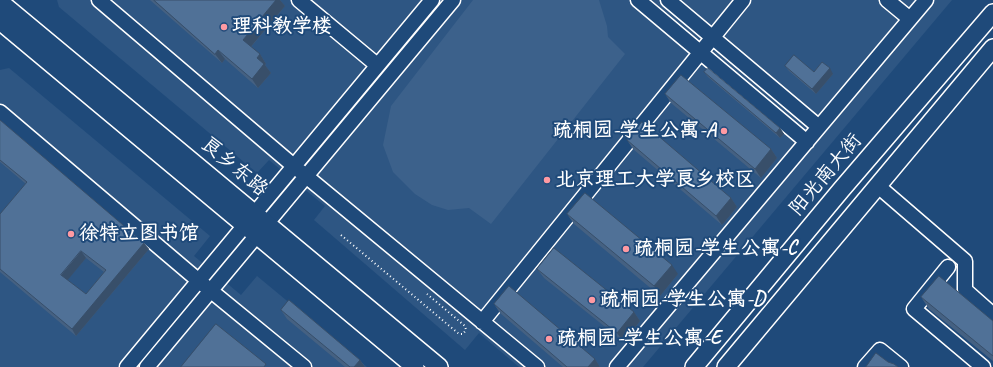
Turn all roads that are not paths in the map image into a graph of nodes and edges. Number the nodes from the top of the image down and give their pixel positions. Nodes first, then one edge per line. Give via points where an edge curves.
1 (99, 0) edge
2 (299, 0) edge
3 (432, 0) edge
4 (453, 0) edge
5 (638, 0) edge
6 (668, 0) edge
7 (743, 0) edge
8 (887, 0) edge
9 (926, 0) edge
10 (2, 11) edge
11 (993, 13) edge
12 (910, 19) junction
13 (712, 37) junction
14 (993, 48) edge
15 (701, 53) junction
16 (377, 65) junction
17 (0, 112) edge
18 (819, 127) junction
19 (807, 142) junction
20 (291, 171) junction
21 (303, 181) junction
22 (878, 186) junction
23 (256, 224) junction
24 (948, 267) dead end
25 (199, 281) junction
26 (210, 291) junction
27 (993, 315) edge
28 (482, 322) junction
29 (127, 367) edge
30 (147, 367) edge
31 (304, 367) edge
32 (415, 367) edge
33 (439, 367) edge
34 (537, 367) edge
35 (617, 367) edge
36 (694, 367) edge
37 (726, 367) edge
38 (865, 367) edge
39 (901, 367) edge
40 (983, 367) edge

1 - 20 street
2 - 16 street
3 - 16 street
4 - 21 street
5 - 15 street
6 - 13 street
7 - 13 street
8 - 12 street
9 - 12 street
10 - 23 main road, 良乡东路
11 - 36 main road, 阳光南大街
12 - 18 street
13 - 15 street
13 - 18 street
14 - 22 main road
15 - 19 street
15 - 28 street
16 - 20 street
17 - 25 street
18 - 19 street
19 - 35 street
20 - 21 street
20 - 23 street
21 - 23 street
21 - 28 street
22 - 27 street via 965,261 965,290
22 - 37 main road
23 - 25 street via 209,268
23 - 26 street
23 - 32 main road, 良乡东路
23 - 33 main road, 良乡东路
24 - 40 street via 914,310
25 - 26 street
25 - 29 street
26 - 30 street
26 - 31 street
28 - 34 street
38 - 39 street via 880,350

